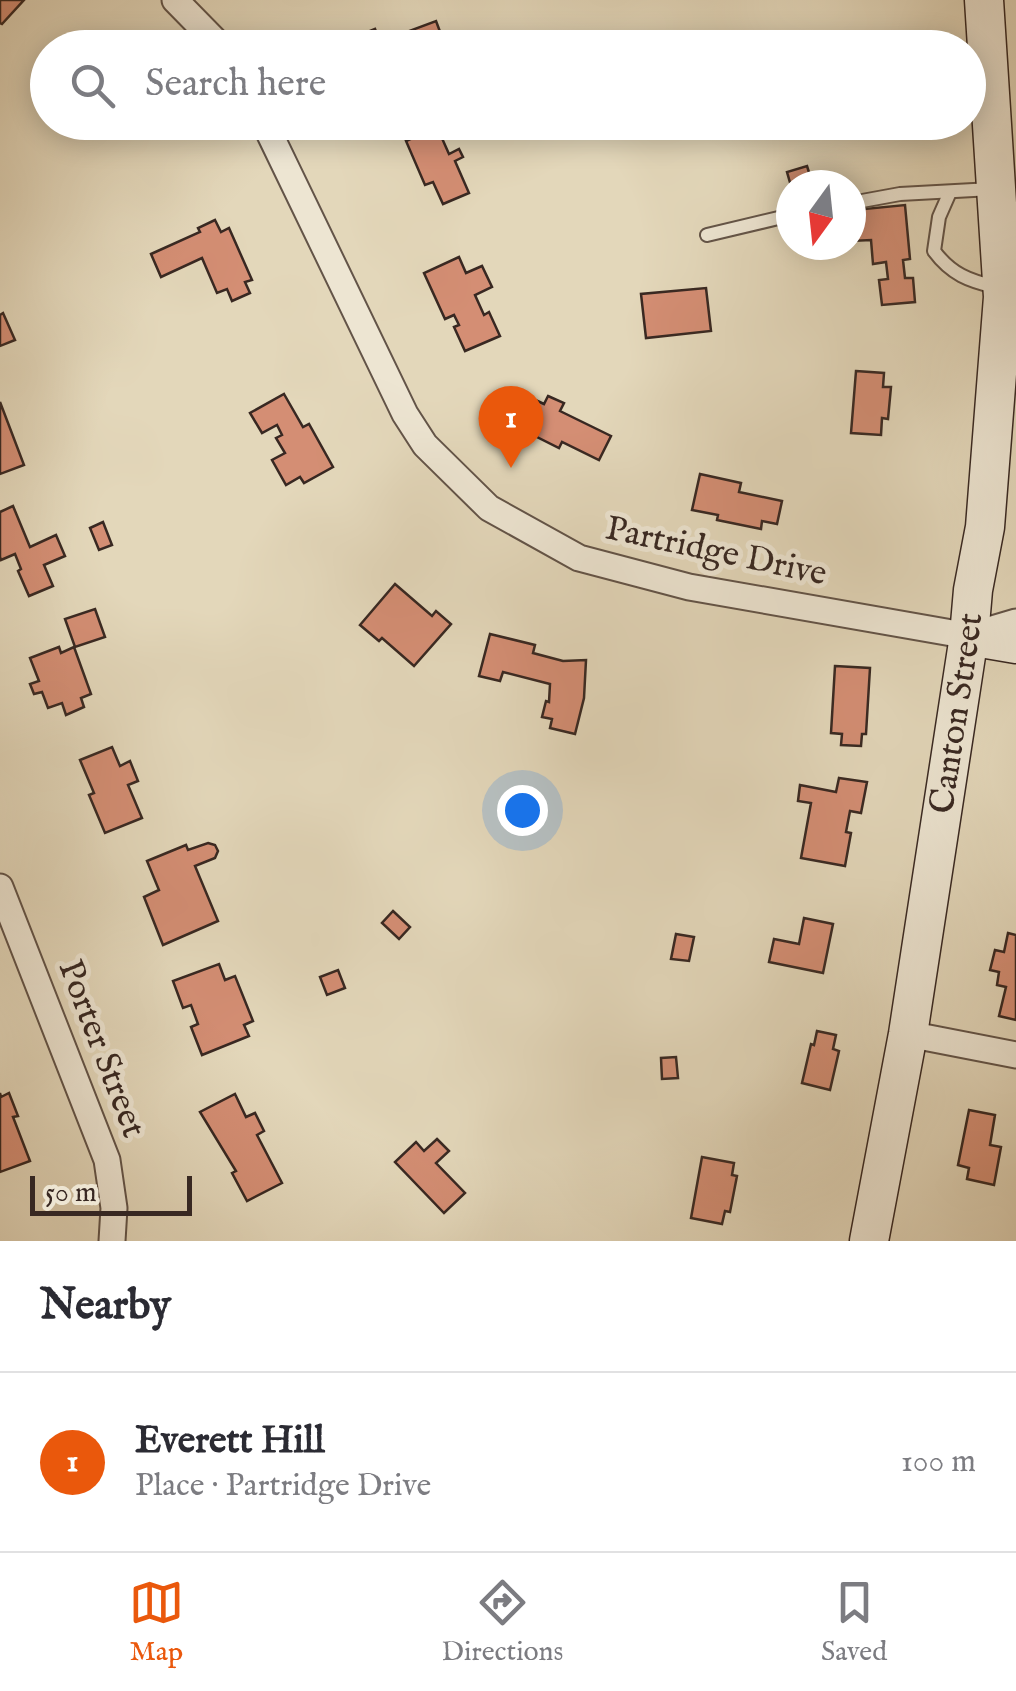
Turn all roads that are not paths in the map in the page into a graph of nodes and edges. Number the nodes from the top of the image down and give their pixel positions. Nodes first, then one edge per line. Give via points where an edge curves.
1 (176, 0) edge
2 (984, 0) edge
3 (205, 30) edge
4 (273, 140) edge
5 (998, 189) junction
6 (950, 192) junction
7 (866, 200) edge
8 (776, 218) edge
9 (707, 234) dead end
10 (1003, 289) junction
11 (1016, 622) edge
12 (969, 636) junction
13 (1016, 644) edge
14 (0, 887) edge
15 (908, 1034) junction
16 (1016, 1055) edge
17 (112, 1241) edge
18 (869, 1241) edge

1 - 3 street
2 - 5 main road, Canton Street
4 - 12 street, Partridge Drive via 405,414 424,445 489,508 562,550 688,588
5 - 6 lane
5 - 10 main road, Canton Street
6 - 7 lane
6 - 10 lane via 934,251 970,281
8 - 9 lane
10 - 12 main road, Canton Street
11 - 12 street
12 - 13 main road
12 - 15 main road, Canton Street
14 - 17 street, Porter Street via 107,1160
15 - 16 street
15 - 18 main road, Canton Street

